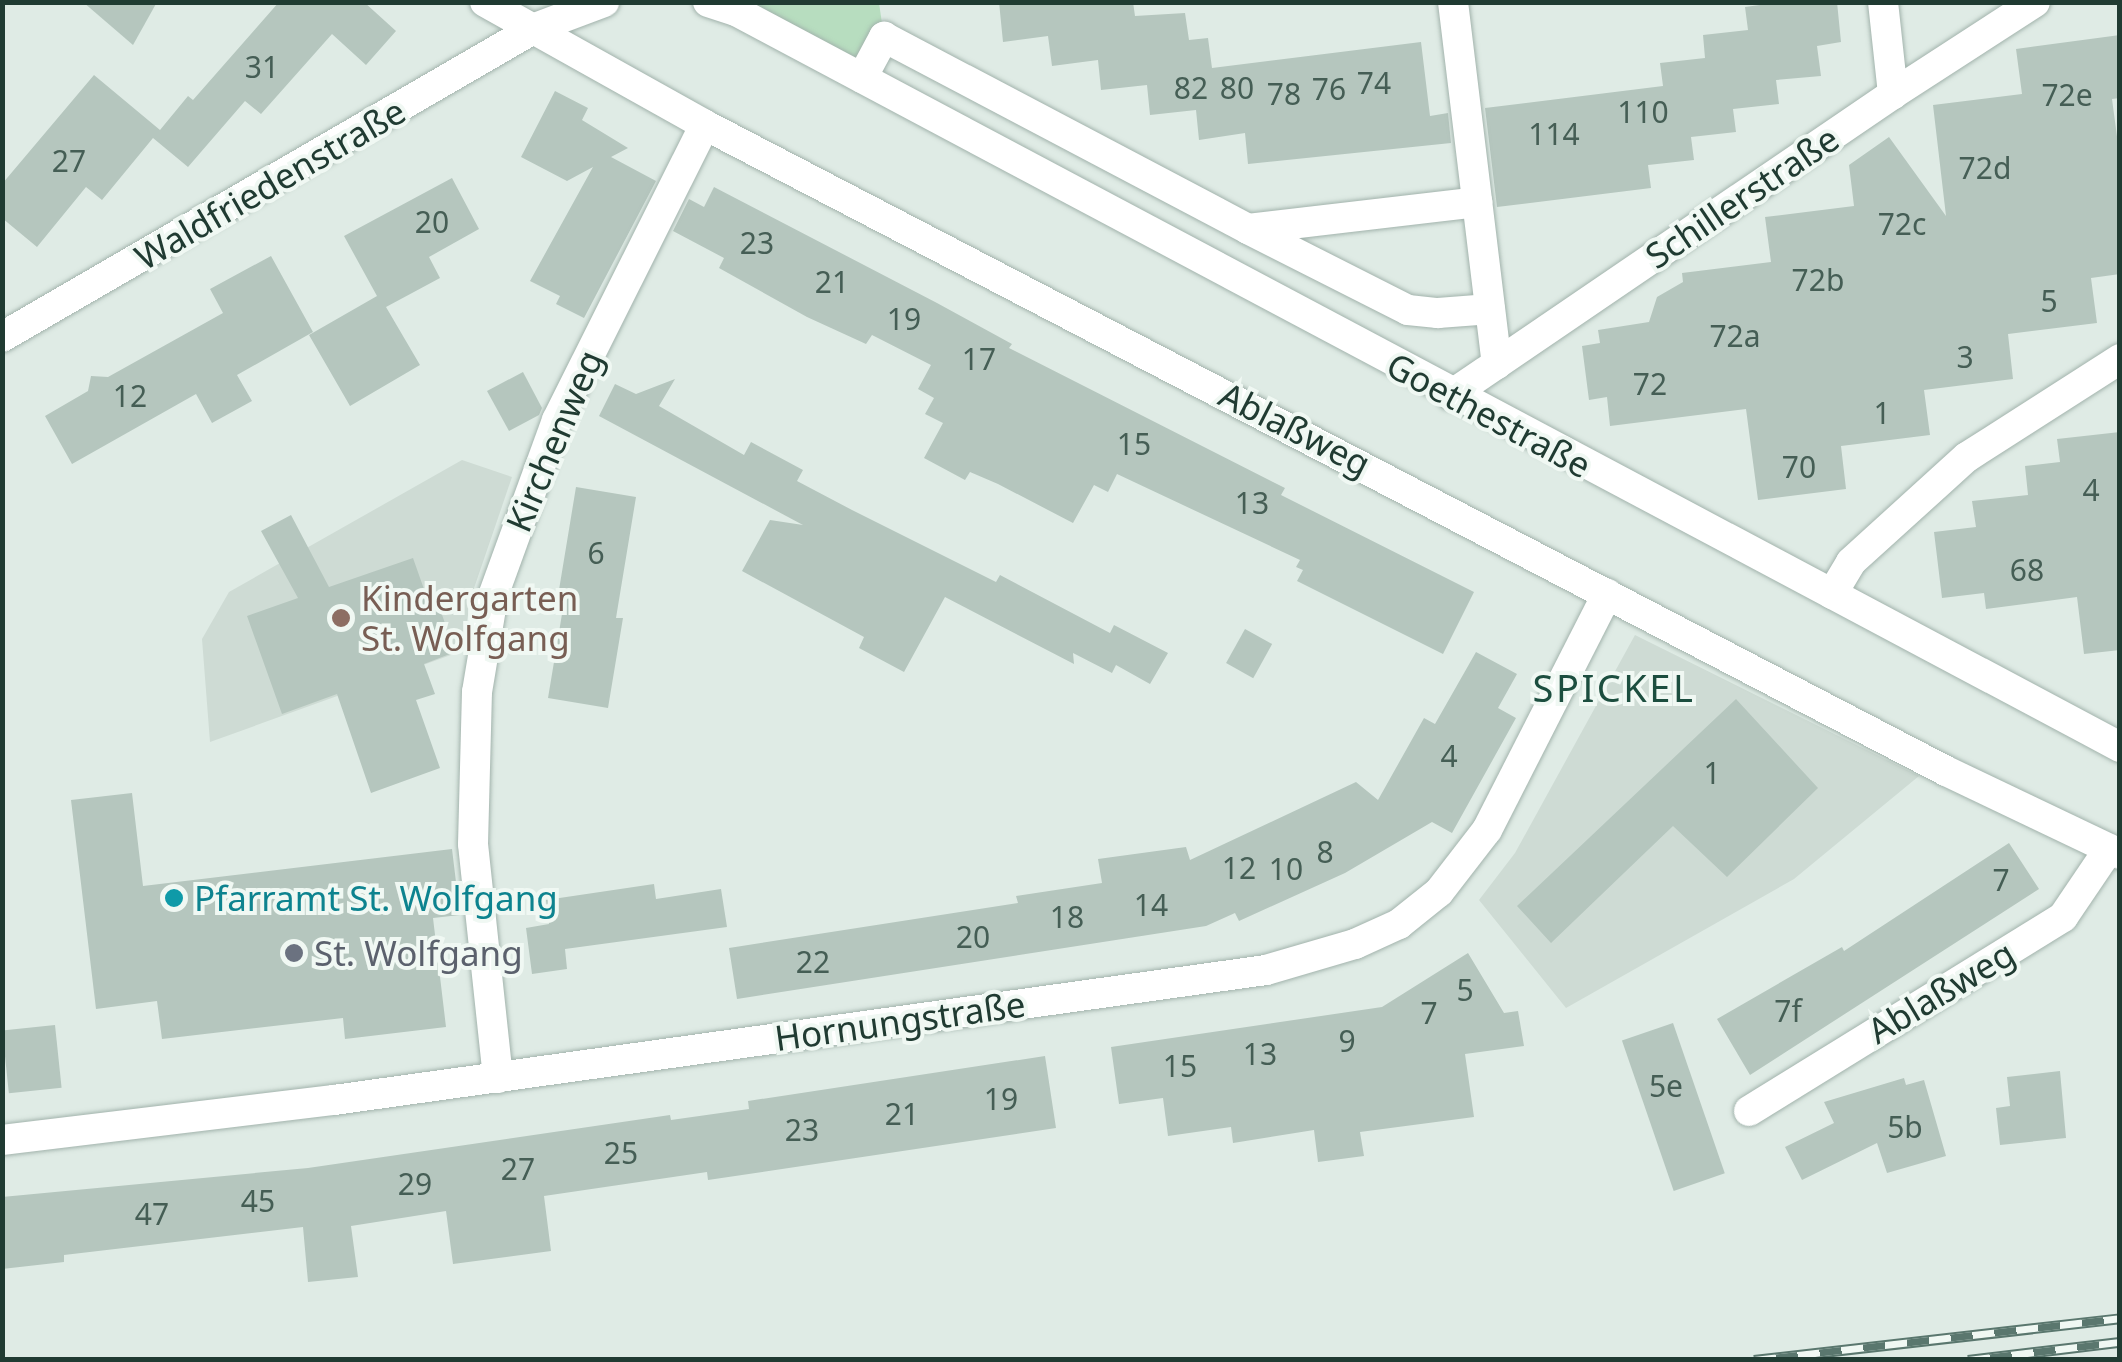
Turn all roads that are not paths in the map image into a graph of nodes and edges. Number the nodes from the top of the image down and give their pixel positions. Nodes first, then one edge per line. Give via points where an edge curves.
1 (485, 2) edge
2 (604, 2) edge
3 (708, 2) edge
4 (1454, 2) edge
5 (1882, 2) edge
6 (2035, 2) edge
7 (535, 28) junction
8 (862, 78) junction
9 (1892, 94) junction
10 (705, 125) junction
11 (1477, 202) junction
12 (1248, 229) junction
13 (1490, 309) junction
14 (2, 336) edge
15 (2120, 360) edge
16 (1497, 364) junction
17 (1451, 396) junction
18 (1607, 594) junction
19 (1832, 594) junction
20 (2118, 742) edge
21 (2114, 852) edge
22 (498, 1078) junction
23 (1748, 1111) dead end
24 (2, 1140) edge

1 - 7 street, Ablaßweg
2 - 7 street
3 - 8 street, Goethestraße
4 - 11 street
5 - 9 street
6 - 9 street, Schillerstraße
7 - 10 street, Ablaßweg
7 - 14 street, Waldfriedenstraße
8 - 12 street, Goethestraße via 884,37
8 - 17 street, Goethestraße
9 - 16 street, Schillerstraße
10 - 18 street, Ablaßweg
10 - 22 street, Kirchenweg via 557,420 493,596 477,692 473,844
11 - 12 street
11 - 13 street
12 - 13 street, Goethestraße via 1408,310
13 - 16 street
15 - 19 street via 1968,457 1851,562
16 - 17 street, Schillerstraße
17 - 19 street, Goethestraße
18 - 21 street, Ablaßweg
18 - 22 street, Hornungstraße via 1488,830 1439,892 1399,924 1355,944 1266,970
19 - 20 street, Goethestraße
21 - 23 street, Ablaßweg via 2063,917
22 - 24 street, Hornungstraße

